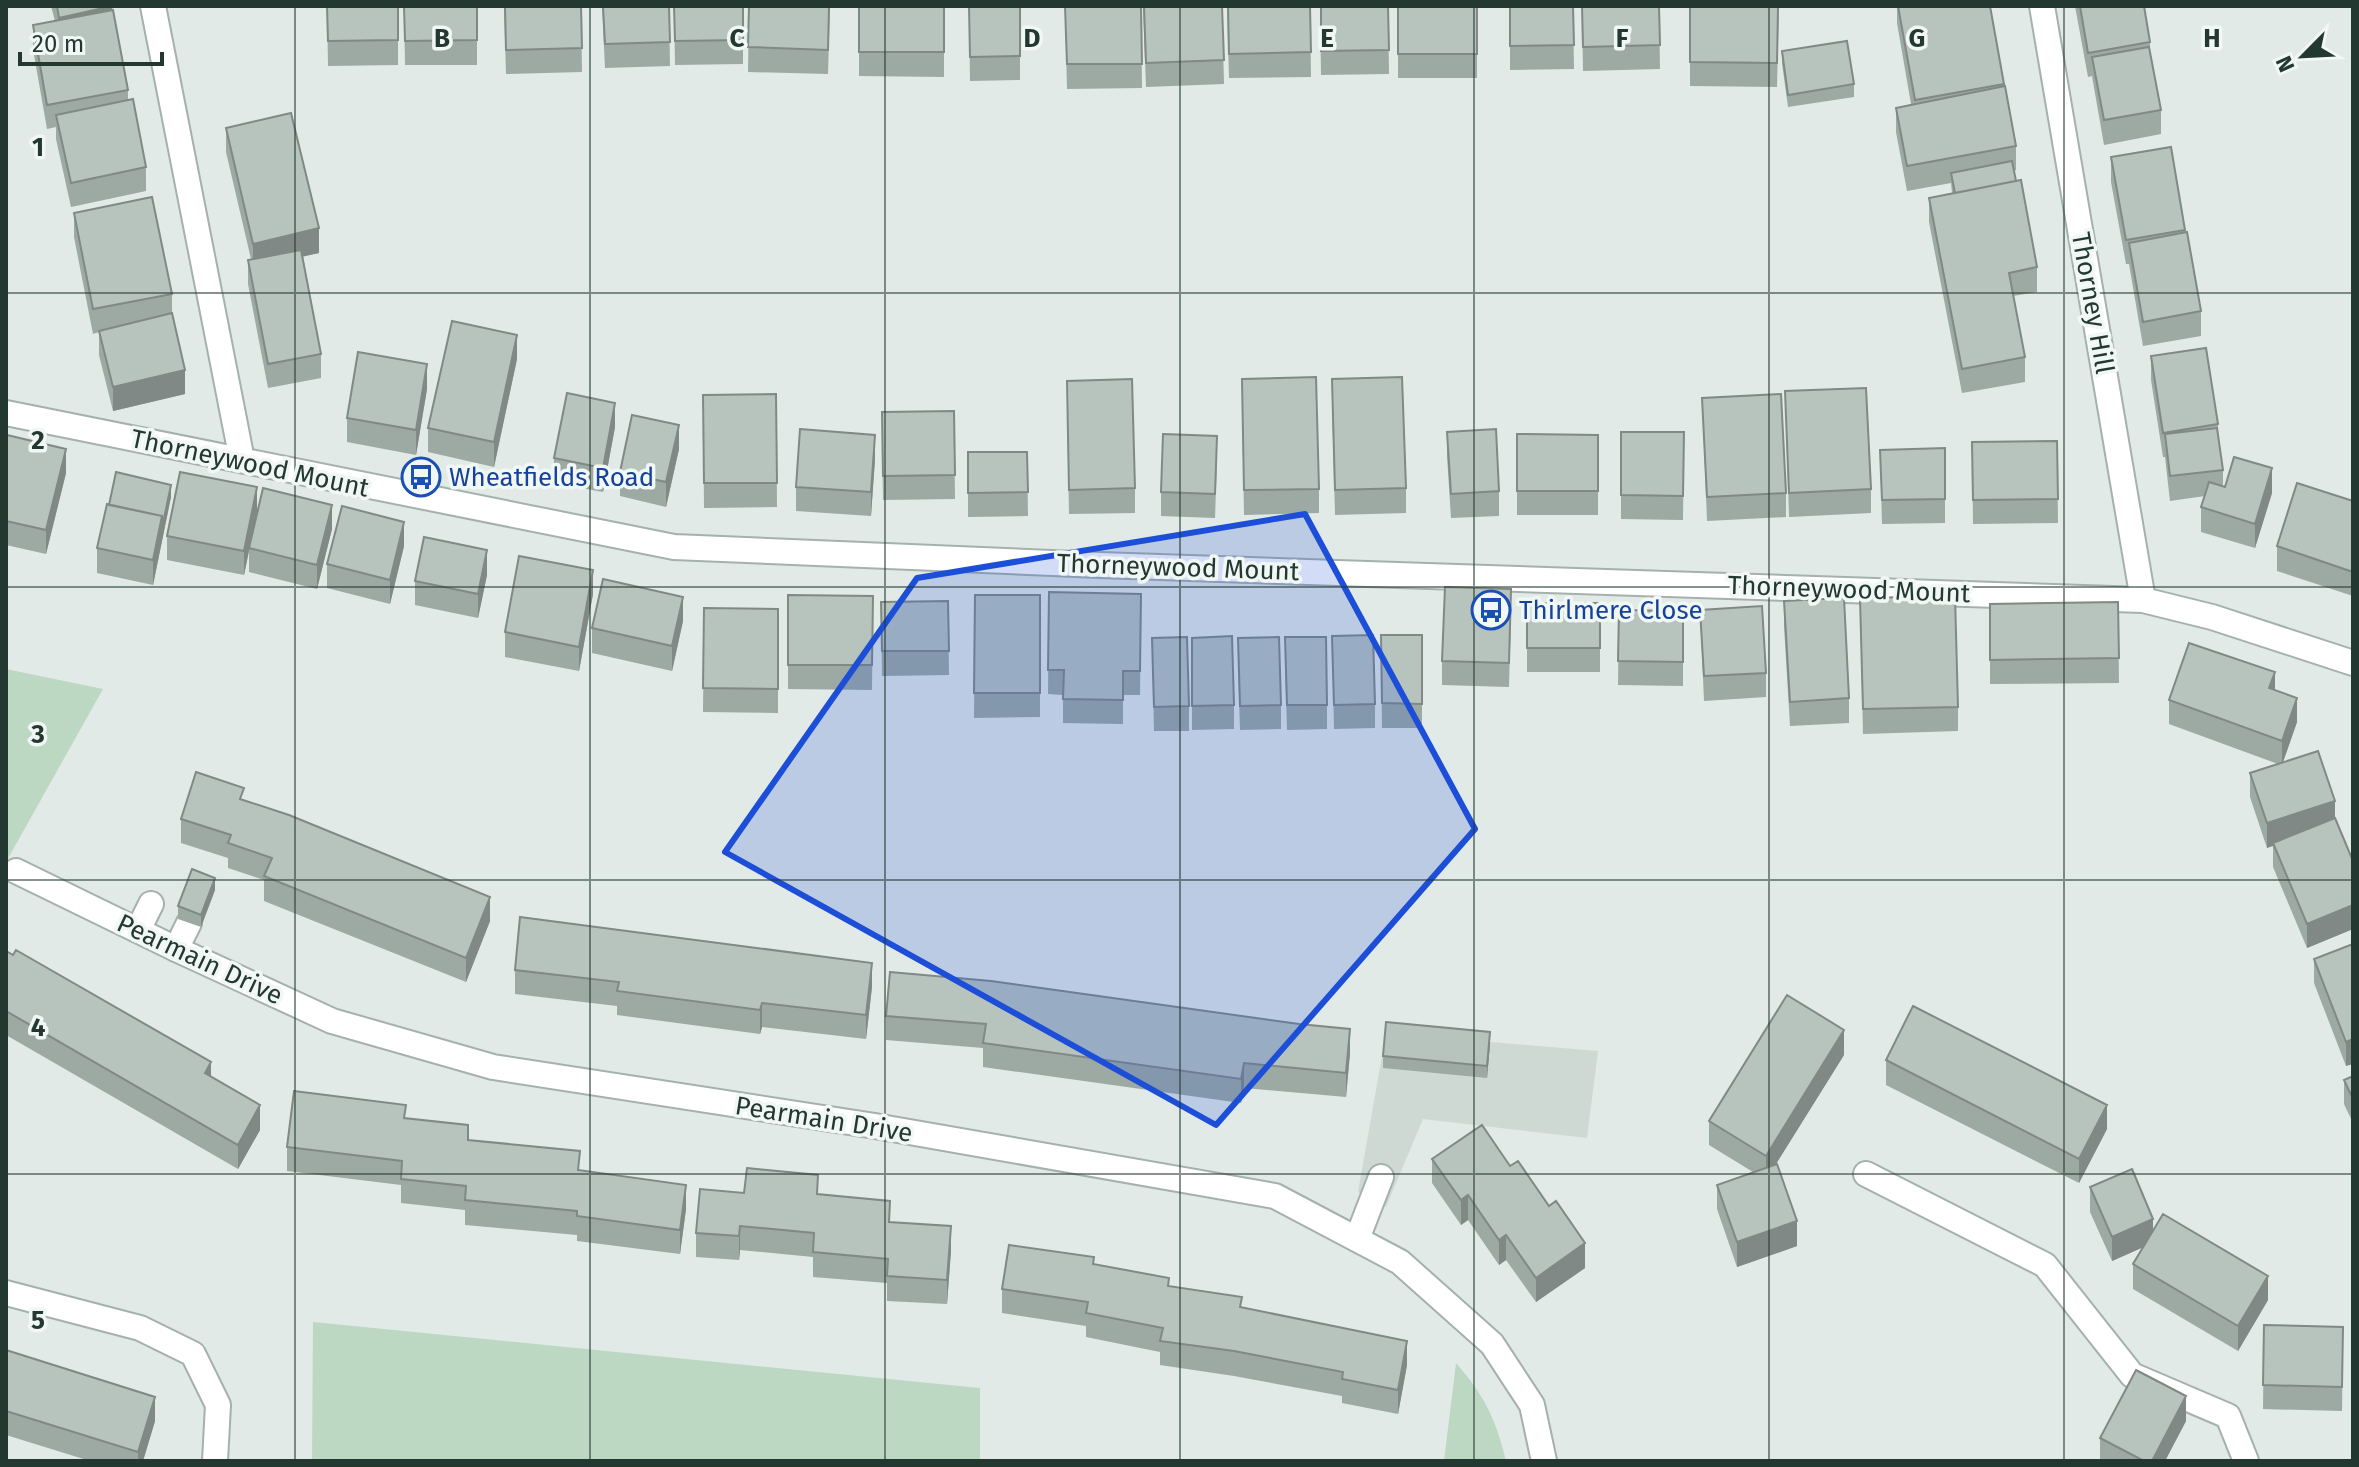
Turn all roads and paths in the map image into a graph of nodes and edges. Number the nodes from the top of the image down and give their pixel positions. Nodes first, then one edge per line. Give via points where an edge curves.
1 (153, 6) edge
2 (2042, 6) edge
3 (6, 413) edge
4 (242, 460) junction
5 (2143, 600) junction
6 (2353, 663) edge
7 (16, 871) dead end
8 (151, 904) dead end
9 (189, 923) edge
10 (138, 930) junction
11 (176, 949) junction
12 (1866, 1174) dead end
13 (1381, 1177) dead end
14 (1357, 1239) junction
15 (6, 1293) edge
16 (215, 1461) edge
17 (1544, 1461) edge
18 (2246, 1461) edge

1 - 4 street
2 - 5 street, Thorney Hill
3 - 4 street, Thorneywood Mount
4 - 5 street, Thorneywood Mount via 674,547
5 - 6 street, Thorneywood Mount
7 - 10 street, Pearmain Drive
8 - 10 street
9 - 11 street
10 - 11 street, Pearmain Drive
11 - 14 street, Pearmain Drive via 332,1021 493,1067 1275,1196
12 - 18 street via 2045,1265 2132,1375 2228,1416
13 - 14 street
14 - 17 street, Pearmain Drive via 1400,1262 1492,1344 1532,1405
15 - 16 street via 140,1328 193,1354 218,1405

